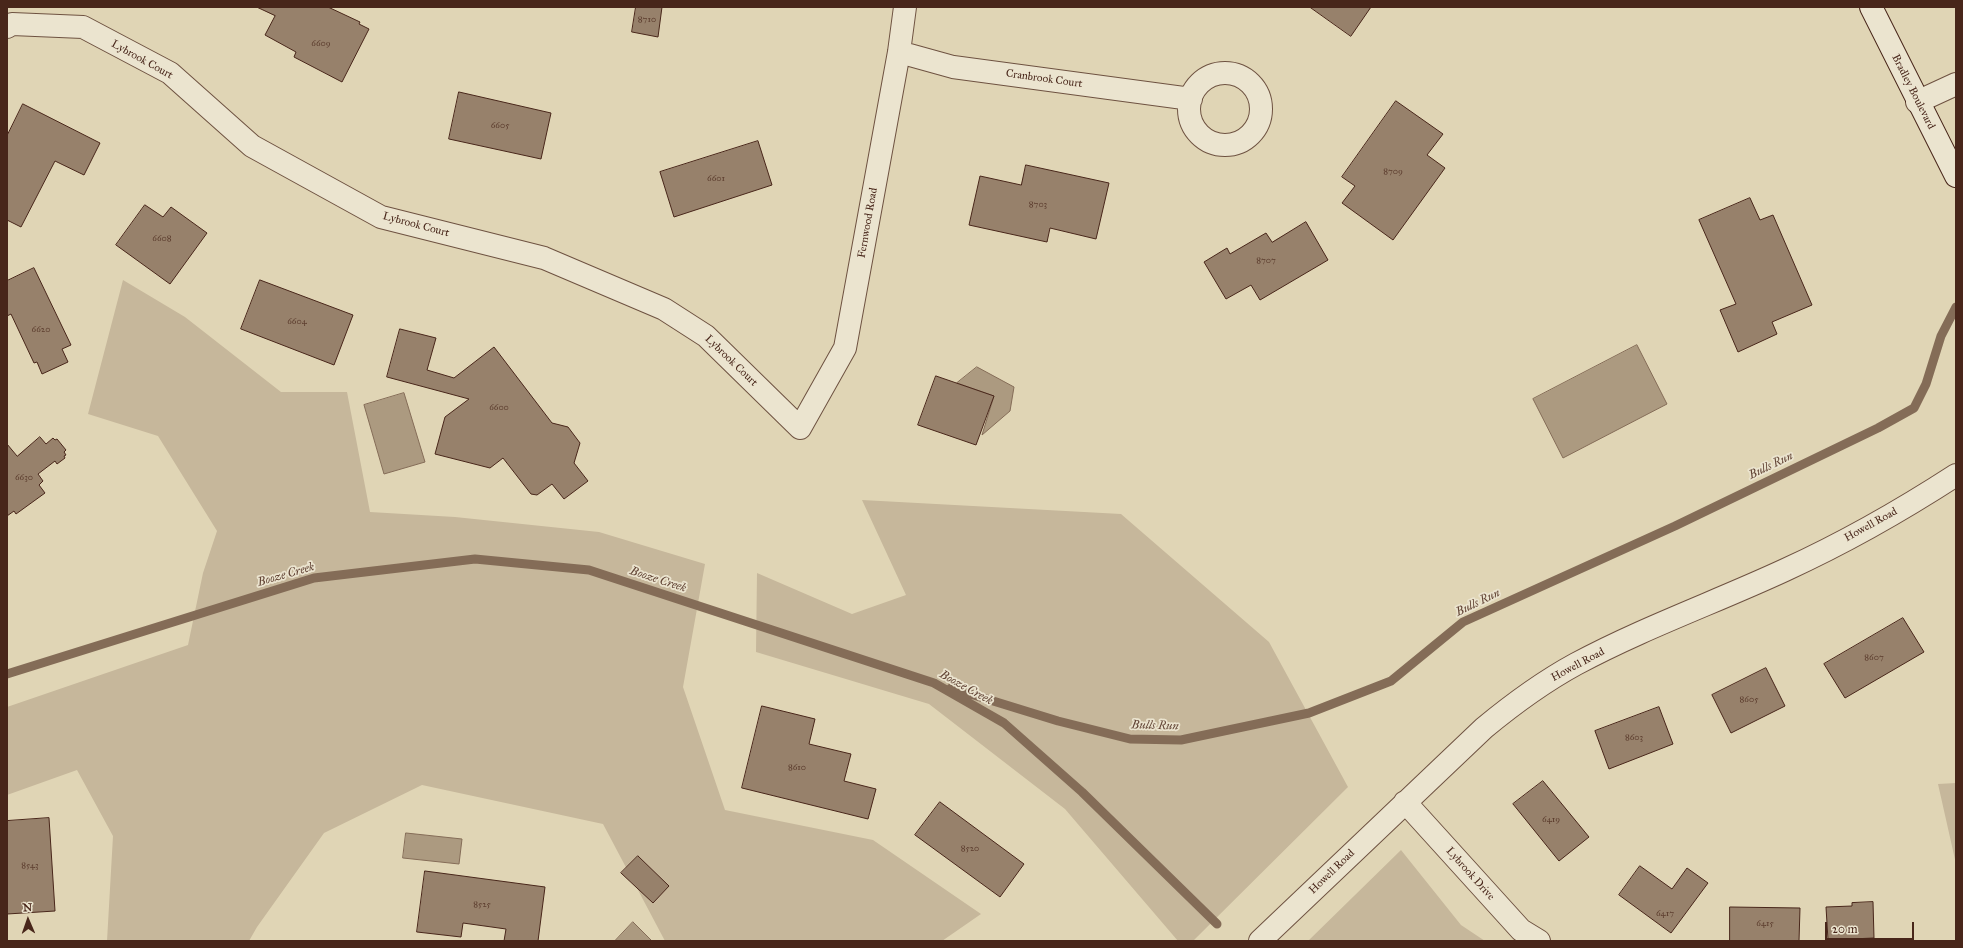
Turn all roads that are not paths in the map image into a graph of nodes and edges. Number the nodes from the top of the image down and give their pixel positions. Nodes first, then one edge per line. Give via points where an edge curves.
1 (905, 7) edge
2 (1871, 7) edge
3 (7, 27) edge
4 (899, 52) junction
5 (1956, 84) edge
6 (1191, 99) dead end
7 (1918, 102) junction
8 (1956, 176) edge
9 (800, 428) joint
10 (1956, 474) edge
11 (1405, 802) junction
12 (1260, 941) edge
13 (1539, 941) edge

1 - 4 street, Fernwood Road
2 - 7 street, Bradley Boulevard
3 - 9 street, Lybrook Court via 12,24 83,27 170,73 252,146 381,217 544,258 664,309 706,336
4 - 6 street, Cranbrook Court via 952,67
4 - 9 street, Fernwood Road via 845,348
5 - 7 street
7 - 8 street, Bradley Boulevard
10 - 11 street, Howell Road via 1855,535 1786,570 1576,664 1515,703 1484,728
11 - 12 street, Howell Road
11 - 13 street, Lybrook Drive via 1521,930

